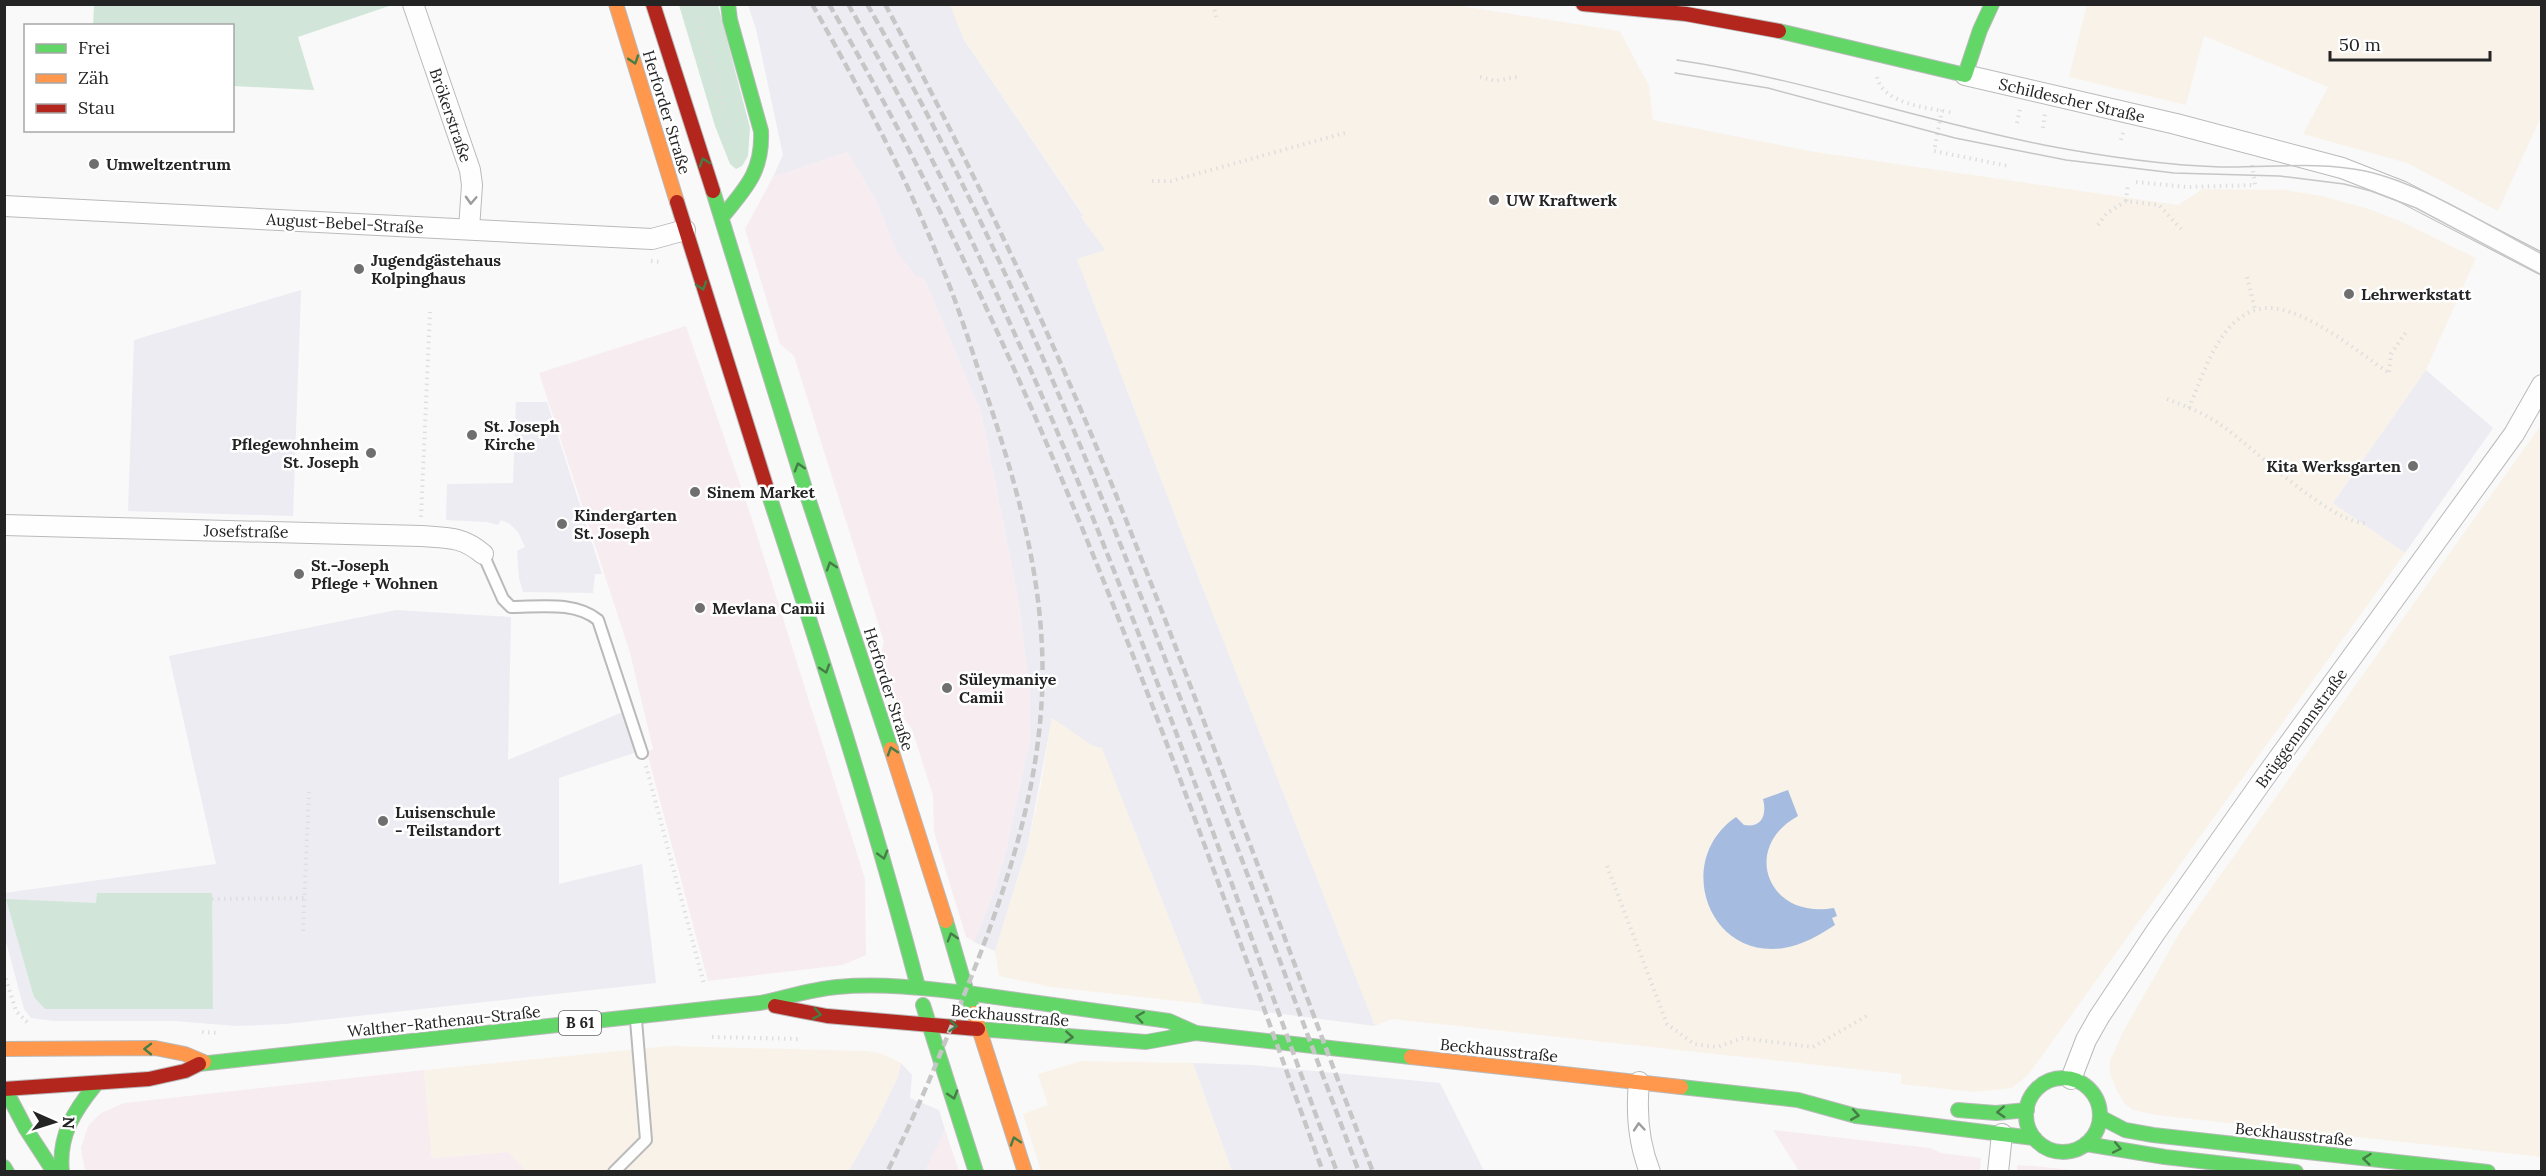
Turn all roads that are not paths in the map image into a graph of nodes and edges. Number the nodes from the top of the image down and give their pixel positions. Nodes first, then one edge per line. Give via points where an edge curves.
1 (413, 4) edge
2 (616, 4) edge
3 (653, 4) edge
4 (728, 4) edge
5 (1583, 4) edge
6 (1992, 4) edge
7 (1965, 75) junction
8 (4, 206) edge
9 (722, 217) junction
10 (469, 230) junction
11 (685, 230) junction
12 (2541, 264) edge
13 (2541, 385) edge
14 (787, 477) dead end
15 (807, 495) junction
16 (4, 525) edge
17 (483, 554) joint
18 (642, 753) road end
19 (918, 987) junction
20 (967, 993) junction
21 (760, 1003) junction
22 (636, 1016) junction
23 (928, 1024) junction
24 (978, 1029) junction
25 (1196, 1033) junction
26 (4, 1049) edge
27 (204, 1062) junction
28 (2070, 1078) junction
29 (1639, 1082) junction
30 (96, 1084) junction
31 (5, 1089) edge
32 (1839, 1096) dead end
33 (1798, 1100) junction
34 (1940, 1107) dead end
35 (2027, 1110) junction
36 (2100, 1117) junction
37 (2002, 1134) junction
38 (2034, 1138) junction
39 (2086, 1144) junction
40 (4, 1167) edge
41 (7, 1172) edge
42 (54, 1172) edge
43 (62, 1172) edge
44 (614, 1172) edge
45 (976, 1172) edge
46 (1025, 1172) edge
47 (1650, 1172) edge
48 (1998, 1172) edge
49 (2296, 1172) edge
50 (2488, 1172) edge

1 -> 10 street, Brökerstraße via 470,170
2 -> 11 main road, Herforder Straße
9 -> 3 main road, Herforder Straße
4 - 9 main road via 763,145 755,178
5 - 7 main road, Schildescher Straße via 1701,16 1779,30
6 - 7 main road
7 - 12 street, Schildescher Straße via 2342,168 2401,191
8 - 10 street, August-Bebel-Straße
9 - 11 main road
15 -> 9 main road, Herforder Straße
10 - 11 street, August-Bebel-Straße via 652,239
11 -> 19 main road, Herforder Straße via 764,459 876,830
13 - 28 street, Brüggemannstraße via 2514,434 2155,933 2095,1023
14 - 15 main road
20 -> 15 main road, Herforder Straße via 922,843
16 - 17 street, Josefstraße via 459,538
17 - 18 lane via 502,599 511,607 576,608 598,620
19 - 20 main road, Walther-Rathenau-Straße / B 61
19 - 21 main road, Walther-Rathenau-Straße / B 61 via 834,987
19 - 23 main road, Herforder Straße
20 - 24 main road, Herforder Straße
25 -> 20 main road, Beckhausstraße via 1169,1021
21 - 22 main road, Walther-Rathenau-Straße / B 61
21 -> 23 main road, Walther-Rathenau-Straße / B 61 via 827,1016
22 - 27 main road, Walther-Rathenau-Straße / B 61
22 - 44 lane via 646,1140
23 -> 24 main road, Beckhausstraße
23 -> 45 main road, Herforder Straße
24 -> 25 main road, Beckhausstraße via 1146,1042
46 -> 24 main road, Herforder Straße
25 - 29 main road, Beckhausstraße
27 -> 26 main road, Walther-Rathenau-Straße / B 61 via 155,1048
27 - 30 main road, Walther-Rathenau-Straße / B 61 via 168,1076
28 - 35 main road via 2046,1082 2030,1098
28 - 36 main road via 2091,1090
29 - 33 main road, Beckhausstraße
47 -> 29 street via 1640,1142
30 - 31 main road, Walther-Rathenau-Straße / B 61
30 - 43 main road via 67,1125 60,1145
31 - 42 main road
32 - 33 main road, Beckhausstraße
33 -> 37 main road, Beckhausstraße via 1856,1116
35 -> 34 main road via 1996,1113
35 - 38 main road
36 - 39 main road via 2096,1133
50 -> 36 main road, Beckhausstraße via 2153,1135 2126,1130
37 - 38 main road, Beckhausstraße
37 - 48 street
38 - 39 main road via 2058,1152
39 -> 49 main road
40 - 41 main road

